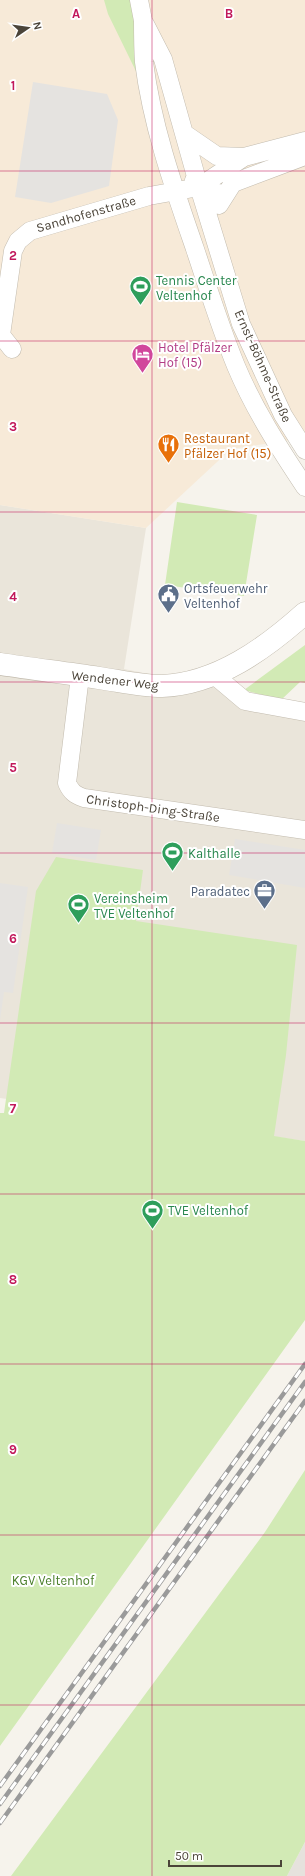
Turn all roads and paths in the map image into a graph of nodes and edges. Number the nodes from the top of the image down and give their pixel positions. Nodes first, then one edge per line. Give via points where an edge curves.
1 (139, 0) edge
2 (143, 20) junction
3 (184, 134) junction
4 (305, 141) edge
5 (305, 156) edge
6 (244, 158) junction
7 (199, 187) junction
8 (175, 190) junction
9 (225, 195) junction
10 (210, 223) junction
11 (12, 349) dead end
12 (305, 450) edge
13 (305, 486) edge
14 (305, 613) edge
15 (0, 664) edge
16 (213, 674) junction
17 (80, 676) junction
18 (305, 712) edge
19 (305, 830) edge

1 - 2 street, Ernst-Böhme-Straße
2 - 3 street, Ernst-Böhme-Straße via 163,58
2 - 7 street, Ernst-Böhme-Straße via 152,69 174,151 180,164
2 - 8 street, Ernst-Böhme-Straße via 144,61 151,102
3 - 6 street via 217,156
3 - 7 street, Ernst-Böhme-Straße
4 - 6 street
5 - 9 street via 233,183
6 - 7 street
7 - 8 street
7 - 9 street
7 - 10 street, Ernst-Böhme-Straße
8 - 11 street, Sandhofenstraße via 40,226 24,235 13,251 1,336
8 - 13 street, Ernst-Böhme-Straße via 214,308 237,367 264,423
9 - 10 street
10 - 12 street, Ernst-Böhme-Straße via 242,324 283,415
14 - 16 street, Wendener Weg via 246,659
15 - 17 street, Wendener Weg
16 - 17 street, Wendener Weg via 192,681 162,686
16 - 18 street via 245,701
17 - 19 street, Christoph-Ding-Straße via 67,783 75,796

